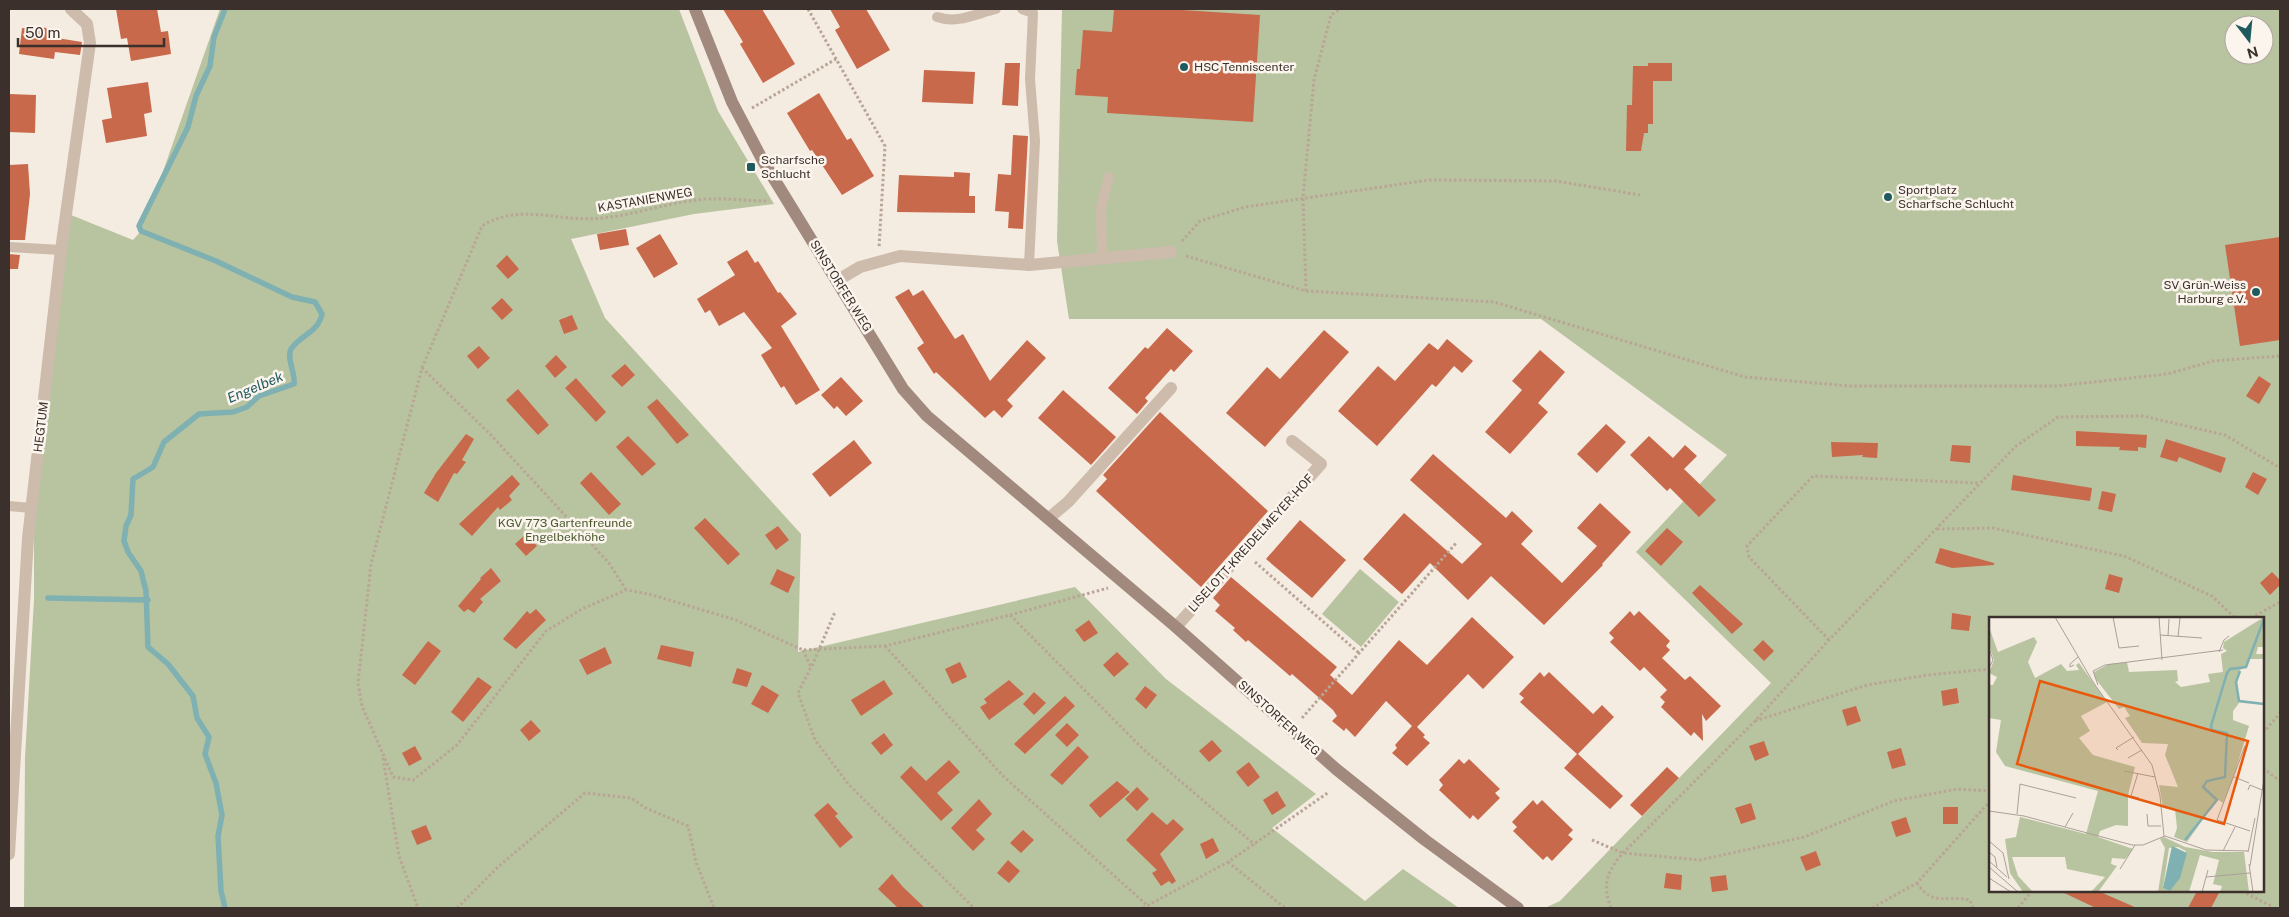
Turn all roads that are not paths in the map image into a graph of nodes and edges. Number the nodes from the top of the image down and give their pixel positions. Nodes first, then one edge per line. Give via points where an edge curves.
1 (71, 9) edge
2 (695, 9) edge
3 (996, 9) edge
4 (1022, 9) edge
5 (937, 17) dead end
6 (1109, 177) dead end
7 (9, 247) edge
8 (61, 250) junction
9 (1171, 252) road end
10 (1102, 259) junction
11 (1029, 265) junction
12 (838, 280) junction
13 (1171, 388) dead end
14 (1292, 441) dead end
15 (9, 506) edge
16 (31, 508) junction
17 (1049, 518) junction
18 (1176, 627) junction
19 (9, 854) edge
20 (1518, 908) edge

1 - 8 street, HEGTUM via 87,24 90,43
2 - 12 street, SINSTORFER WEG via 707,44 762,161
3 - 5 lane via 958,20
4 - 11 lane via 1033,13 1030,79 1035,141
6 - 10 lane via 1101,207
7 - 8 lane
8 - 16 street, HEGTUM
9 - 10 street
10 - 11 street
11 - 12 street via 900,256 860,267
12 - 17 street, SINSTORFER WEG via 903,389 927,416
13 - 17 street via 1068,502
14 - 18 street, LISELOTT-KREIDELMEYER-HOF via 1321,464
15 - 16 lane
16 - 19 street, HEGTUM
17 - 18 street, SINSTORFER WEG
18 - 20 street, SINSTORFER WEG via 1336,769

